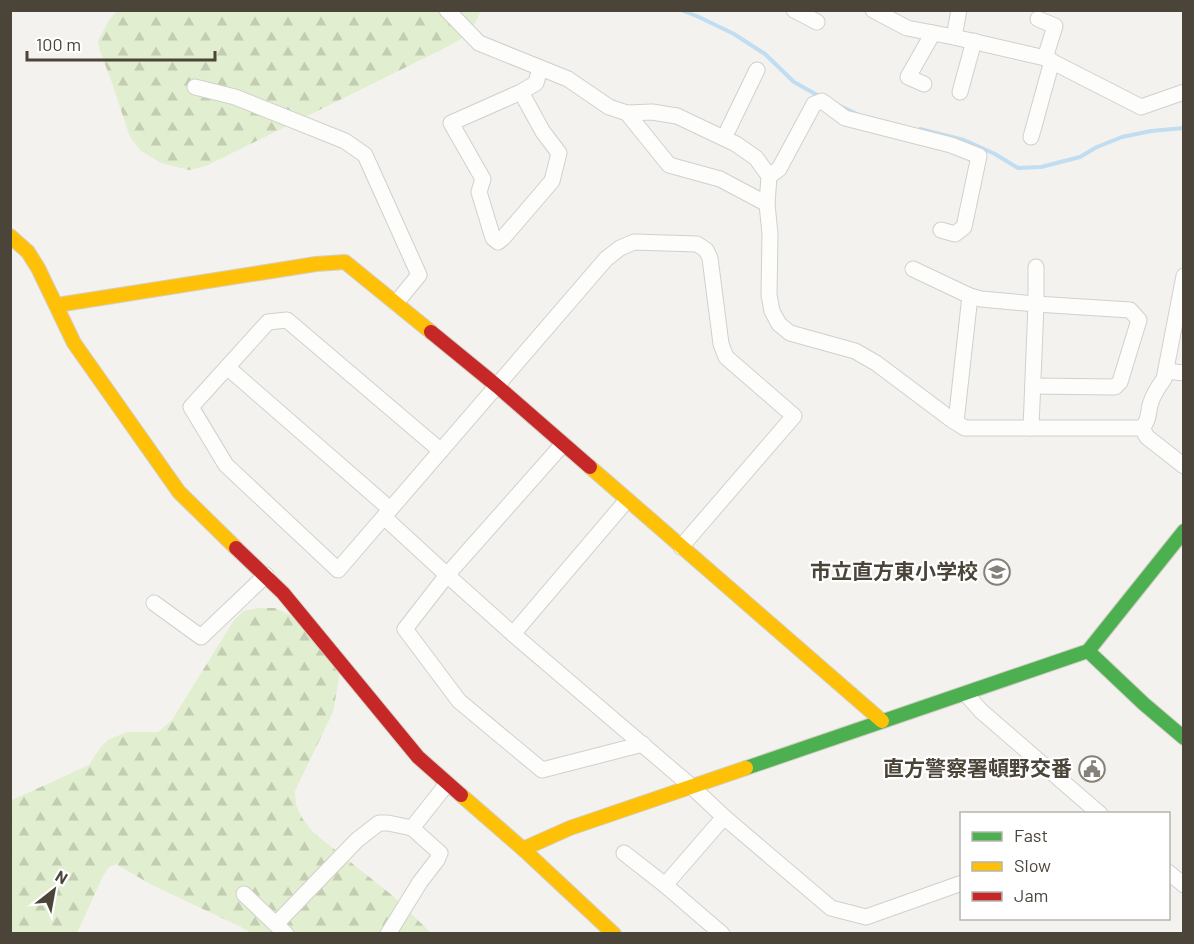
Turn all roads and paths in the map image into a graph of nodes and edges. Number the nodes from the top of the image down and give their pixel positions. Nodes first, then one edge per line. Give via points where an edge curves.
1 (794, 10) edge
2 (873, 10) edge
3 (959, 10) edge
4 (447, 11) edge
5 (1038, 19) dead end
6 (817, 22) dead end
7 (933, 33) junction
8 (954, 37) junction
9 (974, 41) junction
10 (1048, 59) junction
11 (540, 68) junction
12 (757, 70) dead end
13 (924, 84) dead end
14 (195, 87) dead end
15 (960, 92) dead end
16 (1184, 92) edge
17 (521, 93) junction
18 (627, 113) junction
19 (1030, 137) dead end
20 (724, 138) junction
21 (769, 176) junction
22 (767, 204) junction
23 (941, 230) dead end
24 (10, 236) edge
25 (1036, 267) dead end
26 (913, 269) dead end
27 (1184, 276) edge
28 (970, 296) junction
29 (396, 303) junction
30 (1036, 304) junction
31 (57, 305) junction
32 (227, 367) junction
33 (1166, 371) junction
34 (1184, 373) edge
35 (497, 386) junction
36 (1033, 386) junction
37 (956, 422) junction
38 (1031, 428) junction
39 (1142, 428) junction
40 (563, 444) junction
41 (441, 451) junction
42 (1184, 466) edge
43 (627, 500) junction
44 (387, 513) junction
45 (1184, 531) edge
46 (681, 547) junction
47 (266, 575) junction
48 (447, 575) junction
49 (154, 603) dead end
50 (513, 634) junction
51 (1088, 651) junction
52 (966, 694) junction
53 (882, 721) junction
54 (1184, 738) edge
55 (643, 744) junction
56 (447, 784) junction
57 (691, 786) junction
58 (1099, 812) edge
59 (724, 817) junction
60 (412, 828) junction
61 (523, 849) junction
62 (624, 853) dead end
63 (1170, 874) edge
64 (960, 884) edge
65 (665, 885) junction
66 (1184, 885) edge
67 (244, 894) dead end
68 (281, 929) edge
69 (388, 933) edge
70 (614, 933) edge
71 (722, 933) edge

1 - 6 street
2 - 7 street via 907,28
3 - 8 street
4 - 11 street via 479,43
5 - 10 street via 1055,26
7 - 8 street
7 - 13 street via 908,77
8 - 9 street
9 - 10 street
9 - 15 street
10 - 16 street via 1141,107
10 - 19 street
11 - 17 street via 536,84
11 - 18 street
12 - 20 street
14 - 29 street via 235,97 345,141 365,155 419,275
17 - 17 street via 451,123 483,179 479,192 493,238 498,242 552,181 558,160 559,153
18 - 20 street via 677,116
18 - 22 street via 669,165 720,179
20 - 21 street via 756,158
21 - 22 street
21 - 23 street via 779,170 814,104 822,101 845,118 951,144 979,156 964,227 955,234
22 - 37 street via 770,295 779,324 790,333 855,351
24 - 31 street via 28,252
25 - 30 street
26 - 28 street
27 - 33 street
28 - 30 street
28 - 37 street
29 - 31 street via 345,262
29 - 35 street
30 - 36 street
30 - 36 street via 1130,310 1139,320 1120,382 1115,387
31 - 47 street via 74,343 178,492
32 - 41 street via 268,322 287,320
32 - 44 street
32 - 44 street via 191,407 226,465 339,570
33 - 34 street
33 - 39 street
35 - 40 street
35 - 41 street
35 - 46 street via 606,259 620,248 634,242 697,244 706,250 726,357 794,416
36 - 38 street
37 - 38 street via 965,428
38 - 39 street
39 - 42 street via 1147,437
40 - 43 street
40 - 48 street
41 - 44 street
43 - 46 street
43 - 50 street
44 - 48 street
45 - 51 street
46 - 53 street
47 - 49 street via 201,637
47 - 56 street via 418,757
48 - 50 street
48 - 55 street via 405,629 459,701 542,770
50 - 55 street
51 - 52 street
51 - 54 street
52 - 53 street
52 - 58 street
53 - 57 street
55 - 57 street
56 - 60 street
56 - 61 street
57 - 59 street
57 - 61 street via 570,828
59 - 64 street via 831,908 866,917
59 - 65 street
60 - 68 street via 379,823 357,840
60 - 69 street via 440,853
61 - 70 street
62 - 65 street
63 - 66 street
65 - 71 street
67 - 68 street

